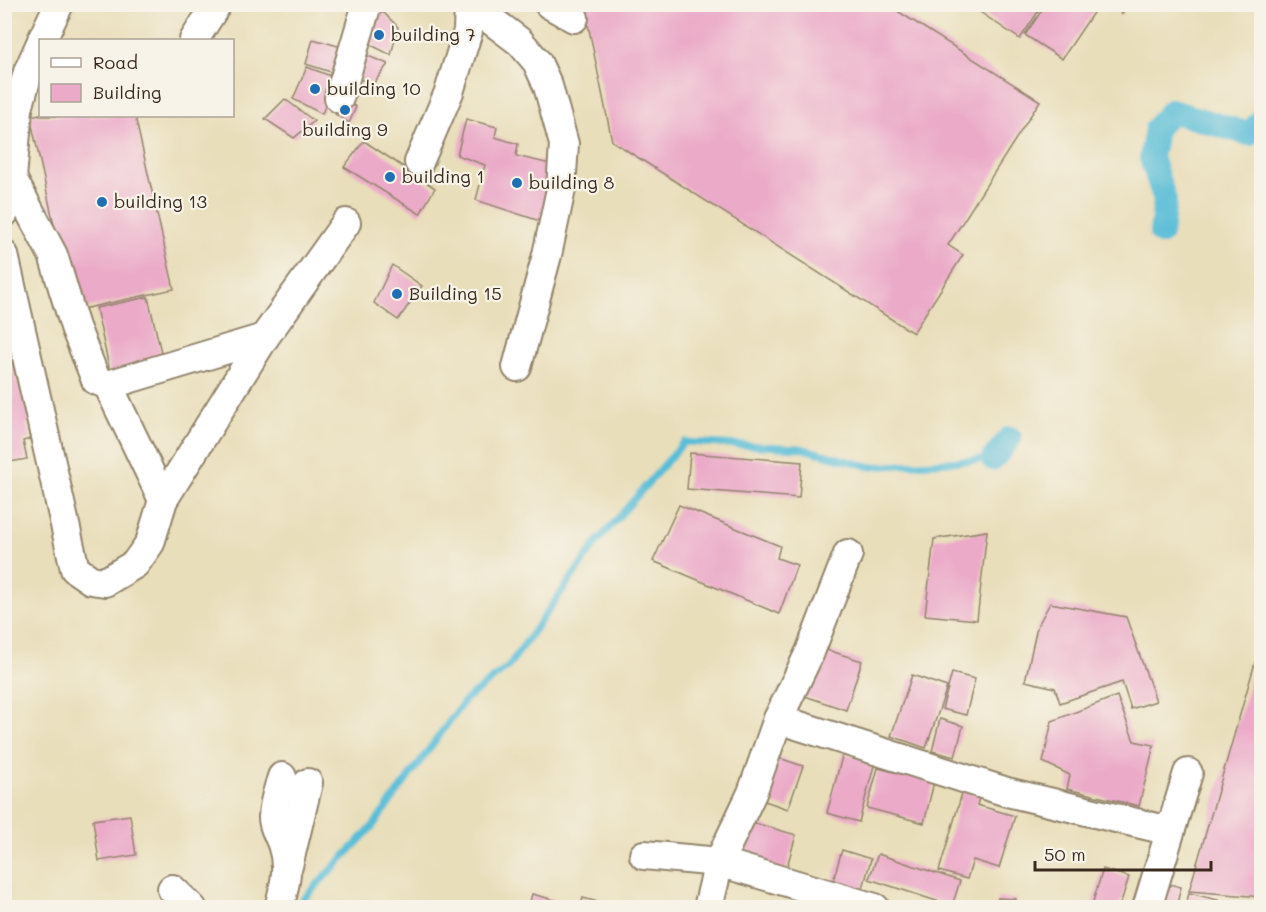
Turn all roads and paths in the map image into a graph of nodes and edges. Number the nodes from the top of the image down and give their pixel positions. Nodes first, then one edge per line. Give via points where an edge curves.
1 (58, 4) edge
2 (217, 4) edge
3 (367, 4) edge
4 (470, 4) edge
5 (549, 4) edge
6 (574, 18) dead end
7 (42, 39) edge
8 (195, 39) edge
9 (39, 48) edge
10 (339, 98) dead end
11 (419, 162) dead end
12 (12, 178) junction
13 (4, 213) edge
14 (346, 223) dead end
15 (4, 255) edge
16 (264, 338) junction
17 (517, 367) dead end
18 (108, 385) junction
19 (163, 500) junction
20 (848, 554) dead end
21 (778, 719) junction
22 (1188, 773) dead end
23 (295, 780) dead end
24 (1170, 831) junction
25 (645, 855) dead end
26 (719, 862) junction
27 (279, 908) edge
28 (708, 908) edge
29 (875, 908) edge
30 (1147, 908) edge

1 - 7 street
2 - 8 street
3 - 10 street
4 - 11 street via 468,32
4 - 17 street via 520,42 537,62 549,86 564,144 561,189
5 - 6 street
9 - 12 street via 18,109
12 - 13 street
12 - 18 street via 52,255 96,380
14 - 16 street
15 - 19 street via 75,569 91,580 105,582 135,564 150,543
16 - 18 street
16 - 19 street
18 - 19 street
20 - 21 street via 810,652
21 - 24 street via 1006,792
21 - 26 street via 752,793
22 - 24 street
23 - 27 street via 274,803 274,828 285,852 287,868
24 - 30 street
25 - 26 street
26 - 28 street
26 - 29 street

